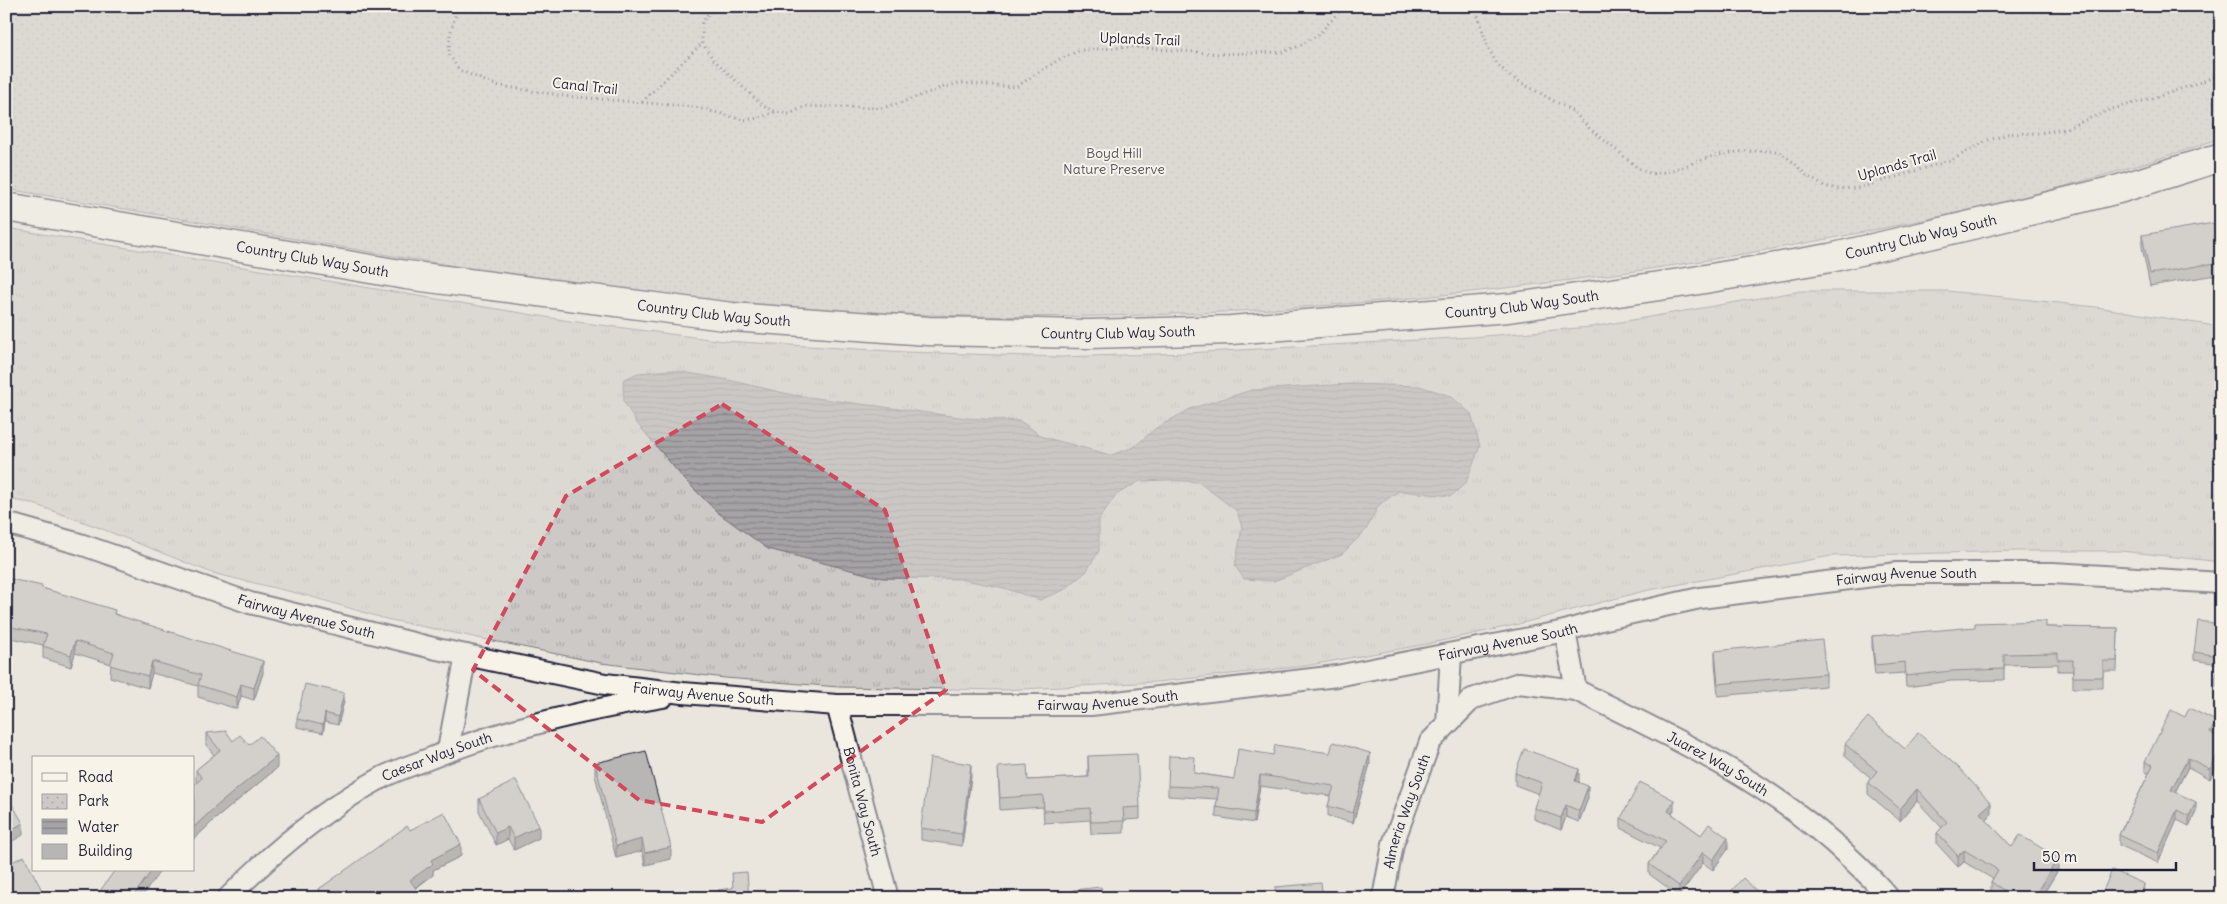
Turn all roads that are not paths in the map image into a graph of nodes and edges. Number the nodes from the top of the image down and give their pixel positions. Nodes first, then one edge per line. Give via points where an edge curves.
1 (2221, 157) edge
2 (6, 207) edge
3 (6, 524) edge
4 (2221, 583) edge
5 (1565, 632) junction
6 (1451, 654) junction
7 (466, 656) junction
8 (1576, 690) junction
9 (682, 693) junction
10 (838, 705) junction
11 (1447, 724) junction
12 (448, 750) junction
13 (228, 898) edge
14 (888, 898) edge
15 (1383, 898) edge
16 (1889, 898) edge

1 - 2 street, Country Club Way South via 2119,188 1976,224 1830,258 1687,282 1508,308 1231,330 1089,334 928,331 732,317 406,275
3 - 7 street, Fairway Avenue South via 80,544 250,603
4 - 5 street, Fairway Avenue South via 2053,573 1897,573 1700,598 1601,620
5 - 6 street, Fairway Avenue South
5 - 8 street
6 - 10 street, Fairway Avenue South via 1337,676 1091,705
6 - 11 street
7 - 9 street, Fairway Avenue South via 605,684
7 - 12 street
8 - 11 street, Almeria Way South via 1519,683 1472,699
8 - 16 street, Juarez Way South via 1698,750 1764,789 1820,830
9 - 10 street, Fairway Avenue South
9 - 12 street, Caesar Way South via 588,710
10 - 14 street, Bonita Way South
11 - 15 street, Almeria Way South via 1430,742 1393,844
12 - 13 street, Caesar Way South via 384,777 322,816 254,871

